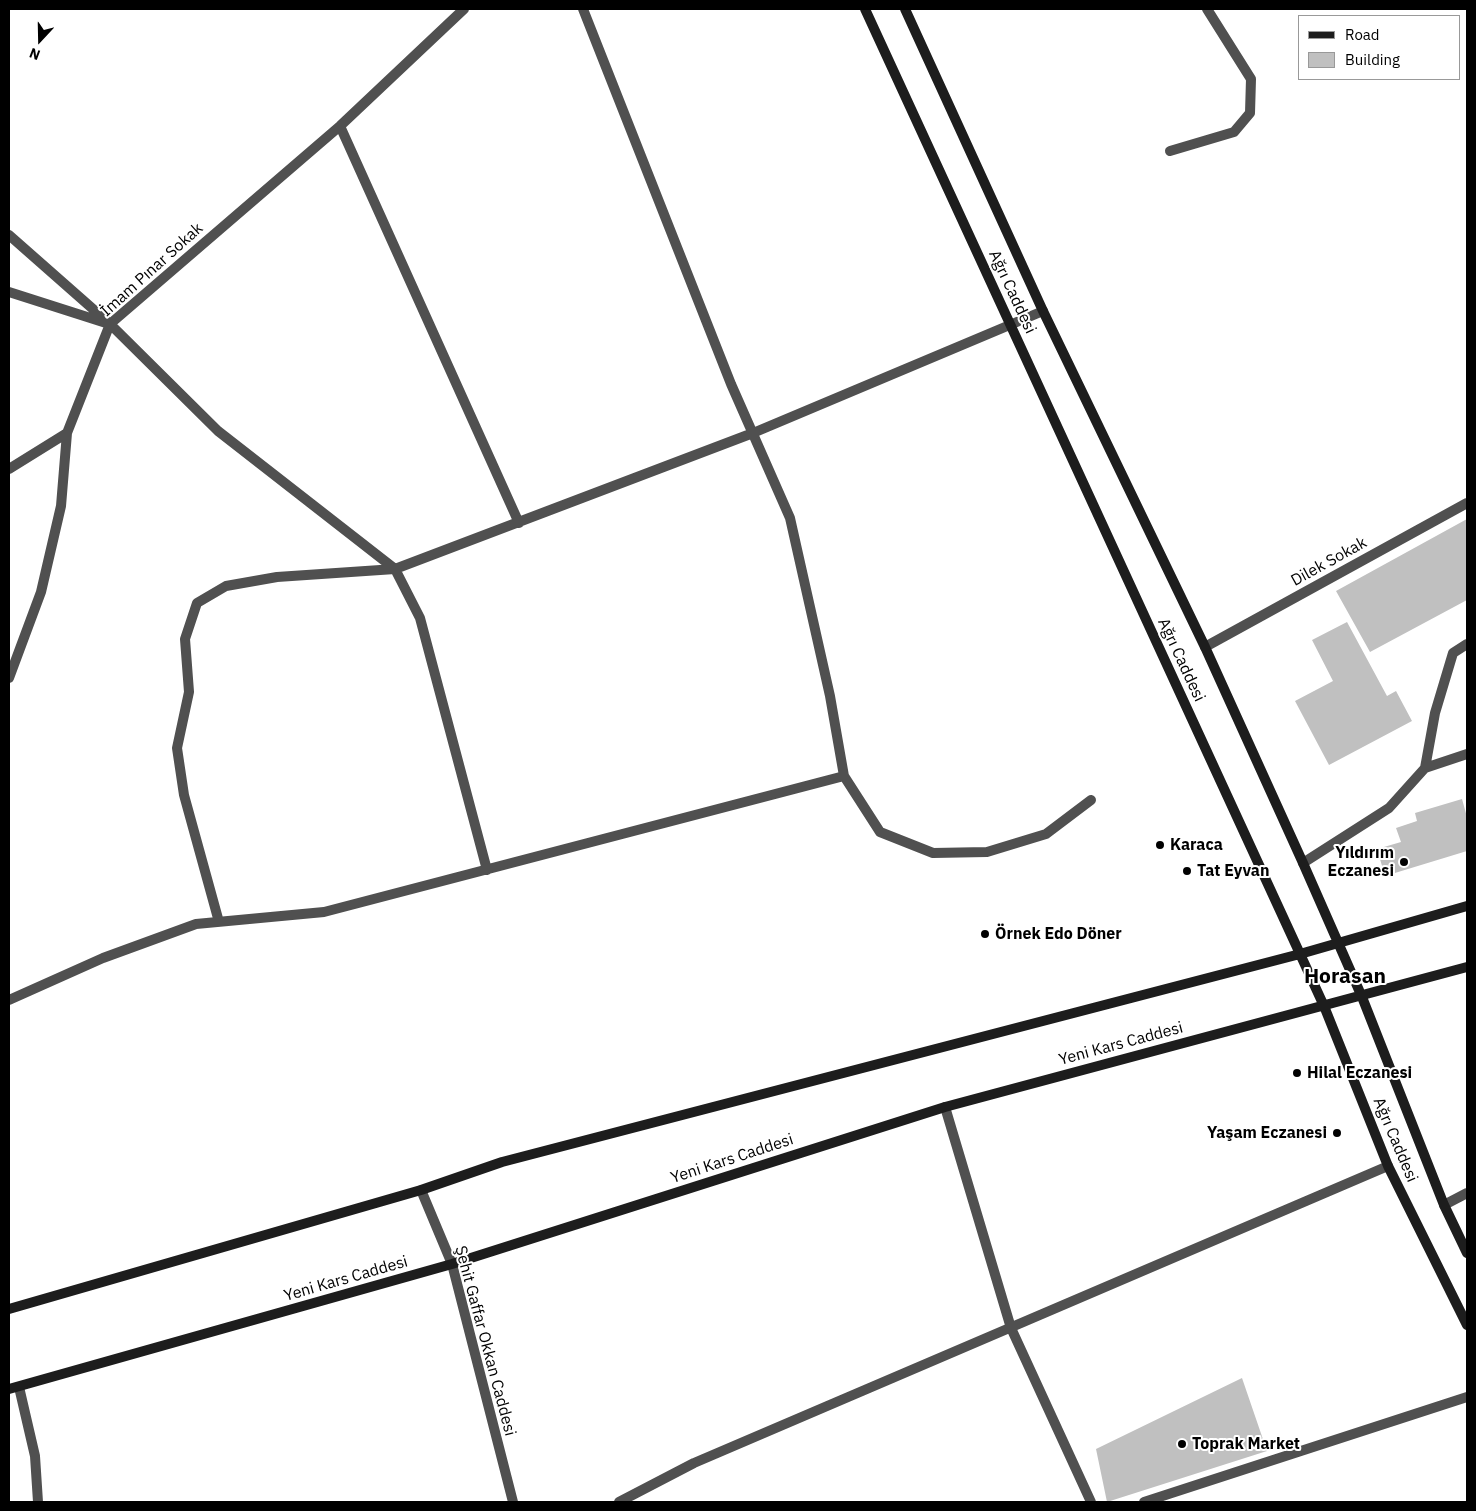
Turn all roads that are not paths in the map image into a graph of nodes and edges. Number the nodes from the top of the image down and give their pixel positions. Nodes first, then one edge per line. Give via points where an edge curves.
1 (464, 9) edge
2 (583, 9) edge
3 (865, 9) edge
4 (906, 9) edge
5 (1207, 9) edge
6 (340, 126) junction
7 (1170, 151) dead end
8 (9, 235) edge
9 (9, 292) edge
10 (1043, 311) junction
11 (110, 324) junction
12 (1011, 326) junction
13 (67, 433) junction
14 (753, 433) junction
15 (9, 469) edge
16 (1467, 503) edge
17 (518, 523) junction
18 (395, 569) junction
19 (1467, 644) edge
20 (1205, 647) junction
21 (9, 678) edge
22 (1467, 754) edge
23 (1425, 768) junction
24 (844, 776) junction
25 (1091, 800) dead end
26 (1303, 863) junction
27 (487, 870) junction
28 (1467, 906) edge
29 (219, 922) junction
30 (1338, 943) junction
31 (1300, 954) junction
32 (1467, 967) edge
33 (1362, 996) junction
34 (9, 1000) edge
35 (1324, 1006) junction
36 (945, 1107) junction
37 (1388, 1166) junction
38 (421, 1190) junction
39 (1467, 1193) edge
40 (1444, 1205) junction
41 (1467, 1253) edge
42 (452, 1264) junction
43 (9, 1309) edge
44 (1467, 1325) edge
45 (1011, 1328) junction
46 (14, 1388) edge
47 (1467, 1397) edge
48 (38, 1502) edge
49 (513, 1502) edge
50 (619, 1502) edge
51 (1090, 1502) edge
52 (1144, 1502) edge

1 - 6 street, İmam Pınar Sokak
2 - 14 street
3 - 12 main road, Ağrı Caddesi
4 - 10 main road, Ağrı Caddesi
5 - 7 street via 1251,79 1250,113 1234,132
6 - 11 street, İmam Pınar Sokak
6 - 17 street
8 - 11 street
9 - 11 street
10 - 12 street
10 - 20 main road, Ağrı Caddesi
11 - 13 street, İmam Pınar Sokak
11 - 18 street via 218,431
12 - 14 street
12 - 31 main road, Ağrı Caddesi
13 - 15 street
13 - 21 street, İmam Pınar Sokak via 57,525 41,592
14 - 17 street
14 - 24 street via 790,518 830,696
16 - 20 street, Dilek Sokak
17 - 18 street
18 - 27 street via 420,618
18 - 29 street via 277,577 226,586 196,603 185,639 189,692 178,748 184,795
19 - 23 street via 1453,653 1435,712
20 - 26 main road, Ağrı Caddesi
22 - 23 street
23 - 26 street via 1389,808
24 - 25 street via 880,832 933,853 987,852 1046,834
24 - 27 street
26 - 30 main road, Ağrı Caddesi
27 - 29 street via 324,912
28 - 30 main road
29 - 34 street via 196,924 103,958
30 - 31 main road
30 - 33 main road, Ağrı Caddesi
31 - 35 main road, Ağrı Caddesi
31 - 38 main road via 502,1162
32 - 33 main road, Yeni Kars Caddesi
33 - 35 main road, Yeni Kars Caddesi
33 - 40 main road, Ağrı Caddesi
35 - 36 main road, Yeni Kars Caddesi
35 - 37 main road, Ağrı Caddesi
36 - 42 main road, Yeni Kars Caddesi
36 - 45 street
37 - 44 main road, Ağrı Caddesi
37 - 45 street
38 - 42 street, Şehit Gaffar Okkan Caddesi
38 - 43 main road
39 - 40 street
40 - 41 main road, Ağrı Caddesi
42 - 46 main road, Yeni Kars Caddesi
42 - 49 street, Şehit Gaffar Okkan Caddesi
45 - 50 street via 694,1463
45 - 51 street
46 - 48 street via 35,1456
47 - 52 street

